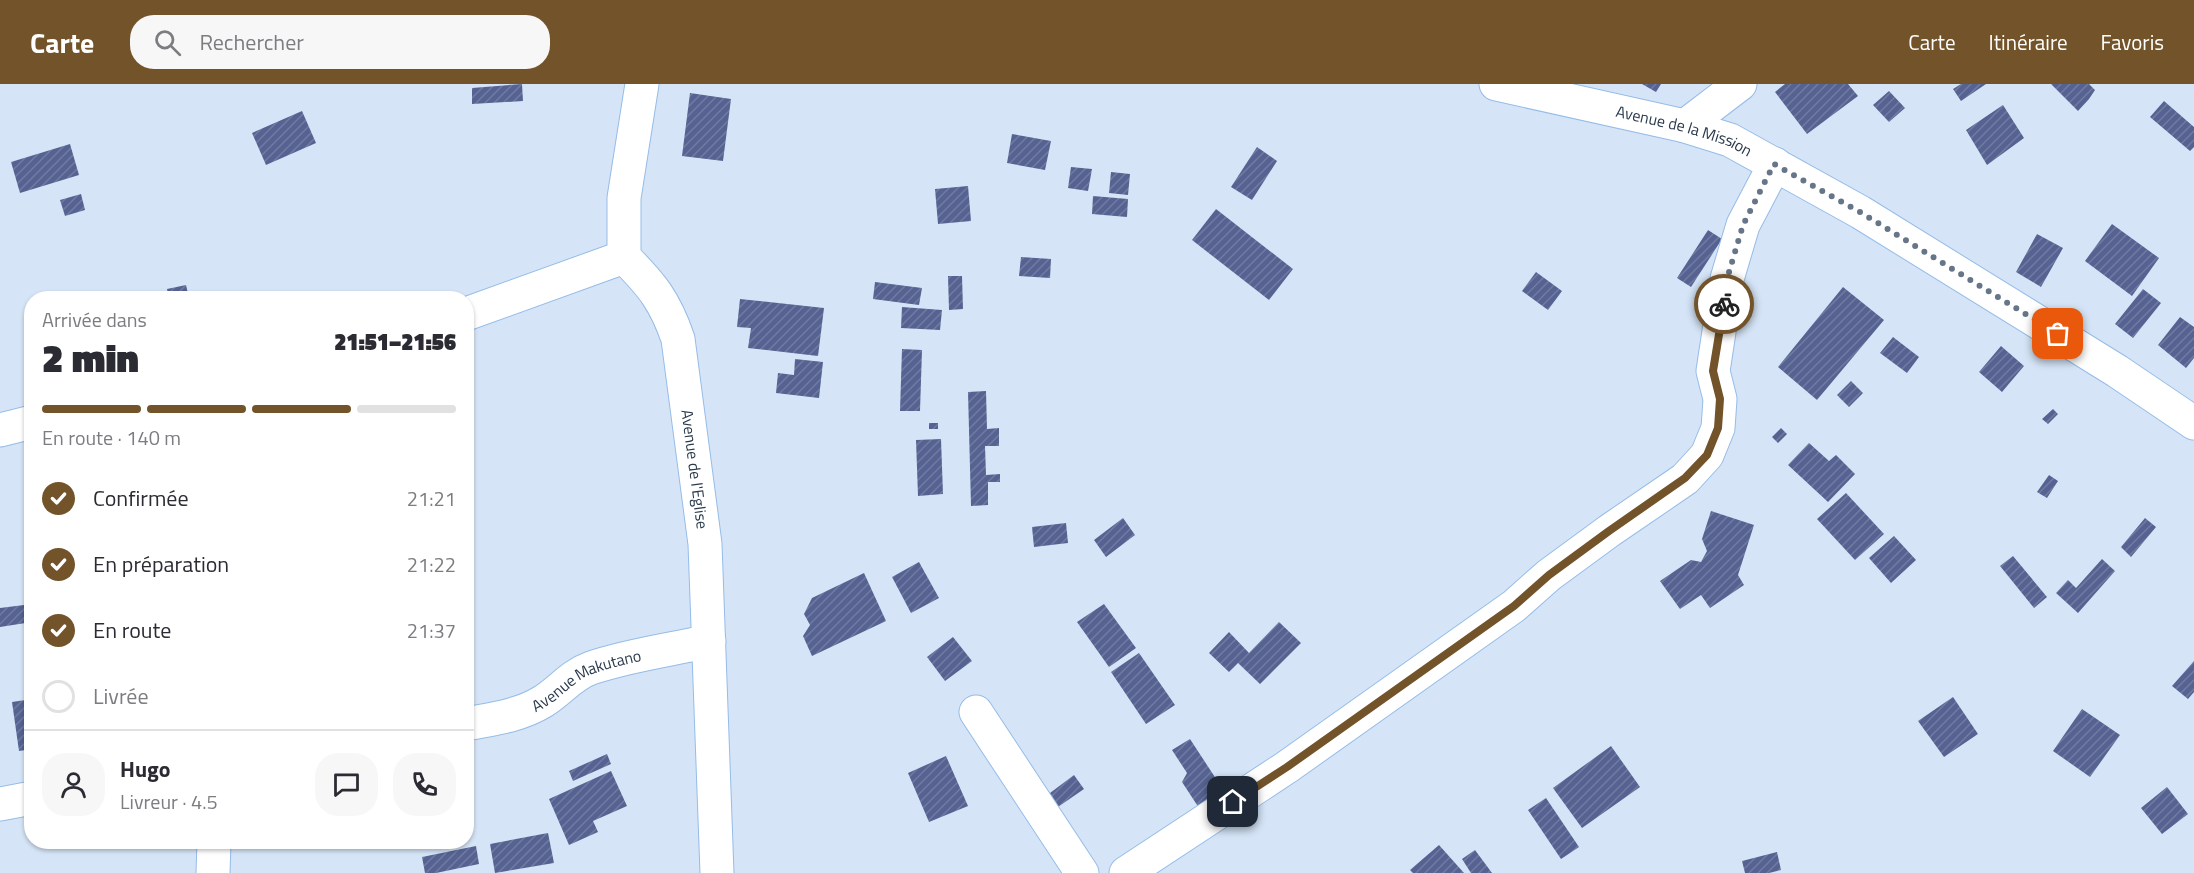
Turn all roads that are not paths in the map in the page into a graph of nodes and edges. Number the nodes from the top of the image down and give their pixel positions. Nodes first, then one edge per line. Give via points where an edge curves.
1 (642, 84) edge
2 (1496, 84) edge
3 (1740, 84) edge
4 (1685, 126) junction
5 (1774, 164) junction
6 (624, 257) junction
7 (474, 311) edge
8 (2194, 423) edge
9 (24, 424) edge
10 (0, 430) edge
11 (709, 641) junction
12 (976, 712) dead end
13 (474, 722) edge
14 (24, 800) edge
15 (0, 804) edge
16 (214, 849) edge
17 (213, 873) edge
18 (717, 873) edge
19 (1082, 873) edge
20 (1126, 873) edge

1 - 6 street via 624,198
2 - 4 street, Avenue de la Mission
3 - 4 street
4 - 5 street, Avenue de la Mission via 1730,140
5 - 8 street, Avenue de la Mission via 1860,212
5 - 20 street via 1743,225 1727,279 1713,371 1720,399 1718,428 1707,455 1685,478 1549,575 1514,606 1287,767
6 - 7 street
6 - 11 street, Avenue de l'Eglise via 660,296 678,339 705,544
9 - 10 street
11 - 13 street, Avenue Makutano via 591,668 525,711
11 - 18 street, Avenue de l'Eglise
12 - 19 street
14 - 15 street
16 - 17 street

